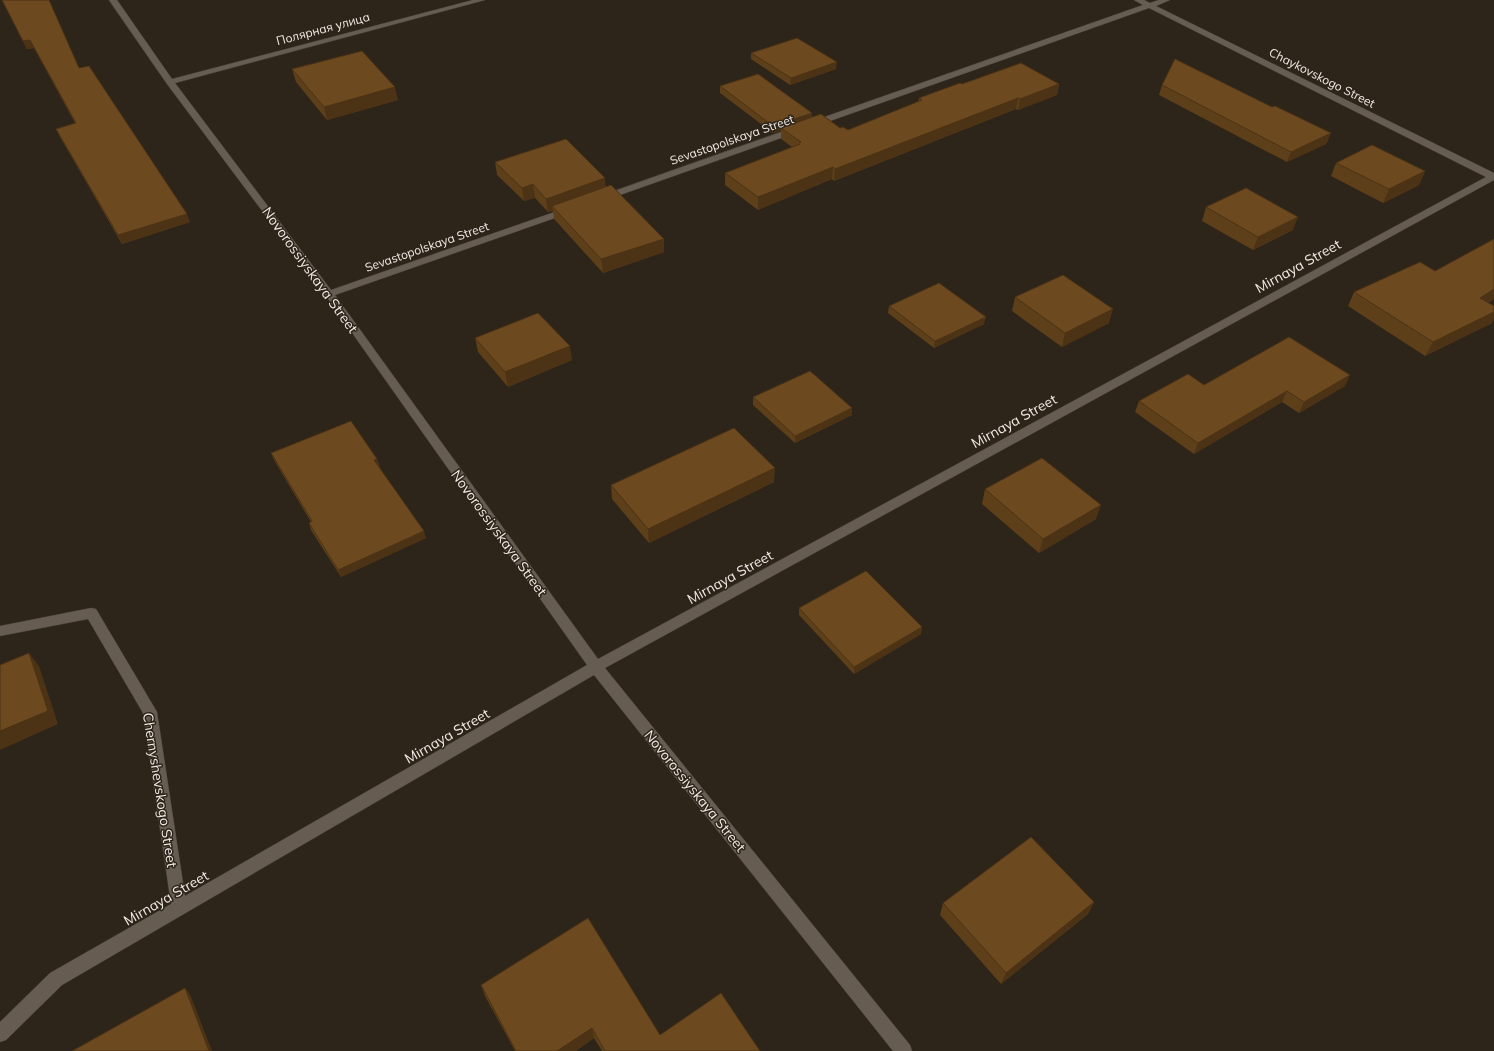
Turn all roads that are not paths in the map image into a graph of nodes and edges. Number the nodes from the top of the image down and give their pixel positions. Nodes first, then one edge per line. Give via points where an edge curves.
1 (113, 0) edge
2 (481, 0) edge
3 (1138, 0) edge
4 (1166, 0) edge
5 (1150, 6) junction
6 (170, 82) junction
7 (1493, 176) edge
8 (592, 202) edge
9 (577, 207) edge
10 (329, 294) junction
11 (0, 631) edge
12 (596, 667) junction
13 (178, 908) junction
14 (0, 1034) edge
15 (904, 1051) edge

1 - 6 street, Novorossiyskaya Street
2 - 6 street, Полярная улица
3 - 5 street, Chaykovskogo Street
4 - 5 street, Sevastopolskaya Street
5 - 7 street, Chaykovskogo Street
5 - 8 street, Sevastopolskaya Street
6 - 10 street, Novorossiyskaya Street
7 - 12 street, Mirnaya Street
9 - 10 street, Sevastopolskaya Street
10 - 12 street, Novorossiyskaya Street
11 - 13 street, Chernyshevskogo Street via 91,613 150,712
12 - 13 street, Mirnaya Street
12 - 15 street, Novorossiyskaya Street
13 - 14 street, Mirnaya Street via 56,979

